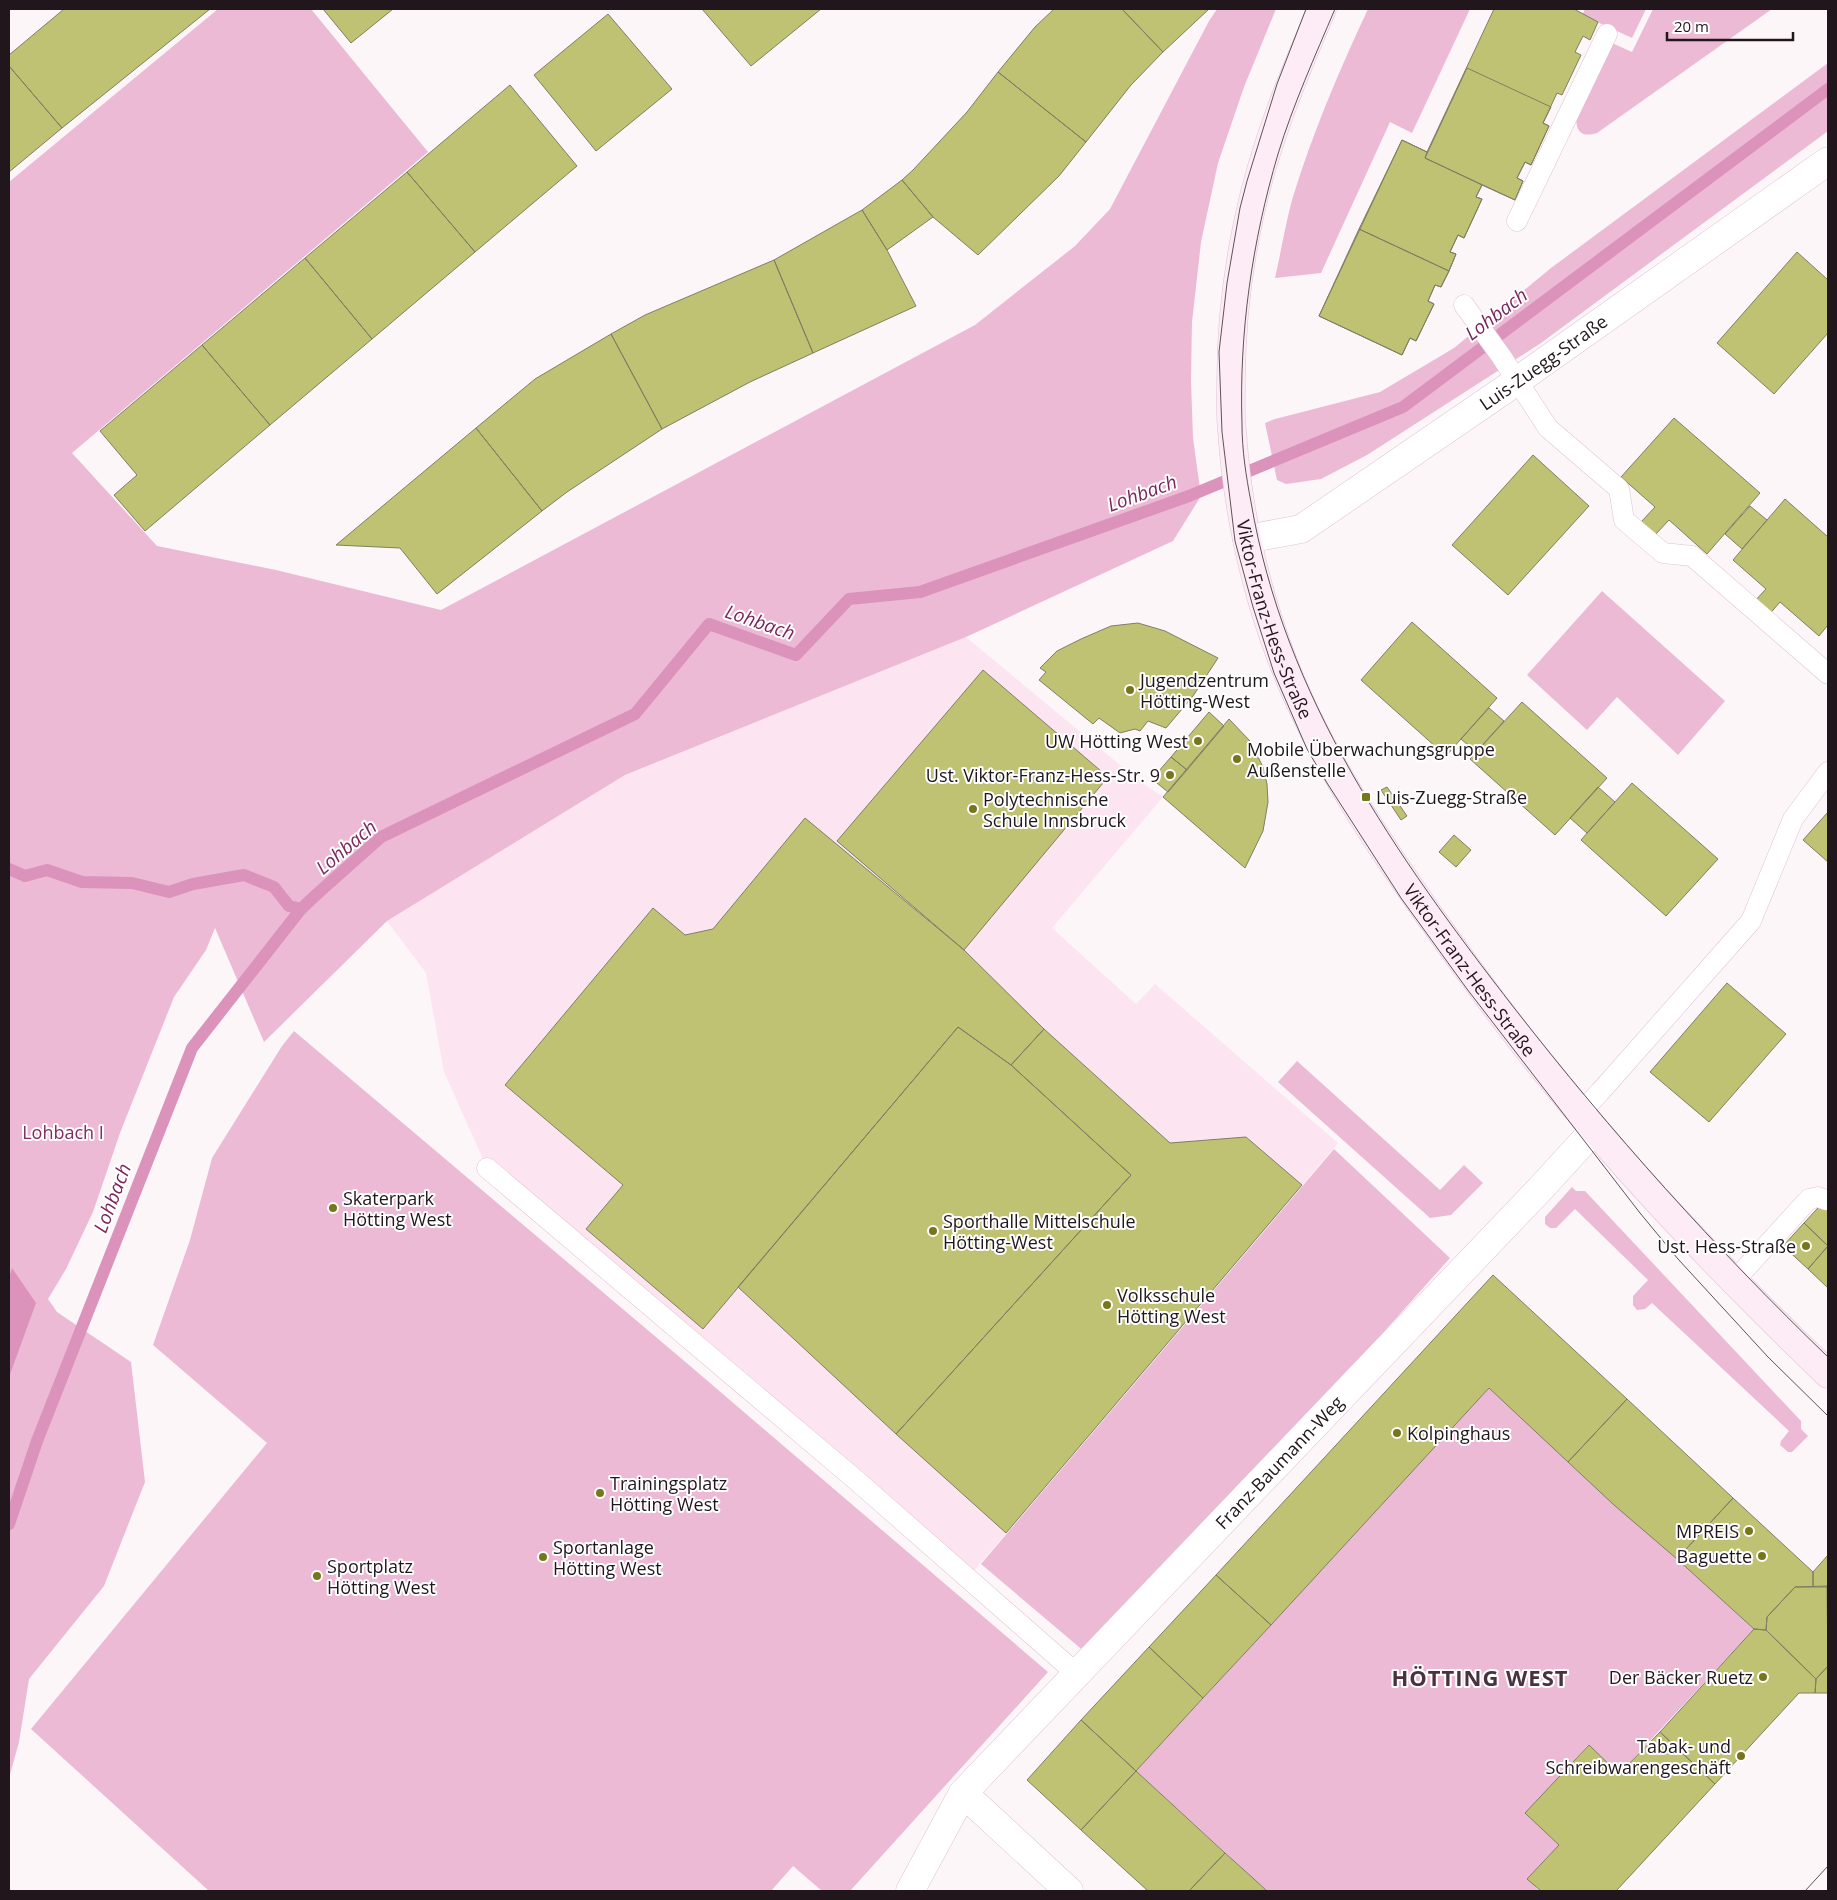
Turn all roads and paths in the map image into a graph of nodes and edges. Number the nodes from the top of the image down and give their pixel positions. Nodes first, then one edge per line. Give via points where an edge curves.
1 (1322, 9) edge
2 (1606, 34) dead end
3 (1828, 160) edge
4 (1516, 221) dead end
5 (1464, 305) dead end
6 (1517, 381) junction
7 (1247, 539) junction
8 (1828, 674) edge
9 (1828, 772) edge
10 (1587, 1121) junction
11 (487, 1168) dead end
12 (1826, 1200) dead end
13 (1734, 1281) junction
14 (1828, 1374) edge
15 (1077, 1674) junction
16 (963, 1793) junction
17 (910, 1891) edge
18 (1069, 1891) edge

1 - 7 street, Viktor-Franz-Hess-Straße via 1285,99 1265,159 1249,214 1239,271 1233,323 1232,430
2 - 4 lane
3 - 6 street, Luis-Zuegg-Straße
5 - 6 lane
6 - 7 street, Luis-Zuegg-Straße via 1302,529
6 - 8 lane via 1548,428 1619,489 1624,520 1663,553 1692,556
7 - 10 street, Viktor-Franz-Hess-Straße via 1281,656 1329,760 1370,828 1462,961
9 - 10 lane via 1794,819 1751,921 1600,1092
10 - 13 street, Viktor-Franz-Hess-Straße
10 - 15 street, Franz-Baumann-Weg via 1511,1219
11 - 15 lane via 856,1480
12 - 13 lane via 1818,1197 1809,1199
13 - 14 street, Viktor-Franz-Hess-Straße
15 - 16 street, Franz-Baumann-Weg
16 - 17 street, Franz-Baumann-Weg
16 - 18 street

